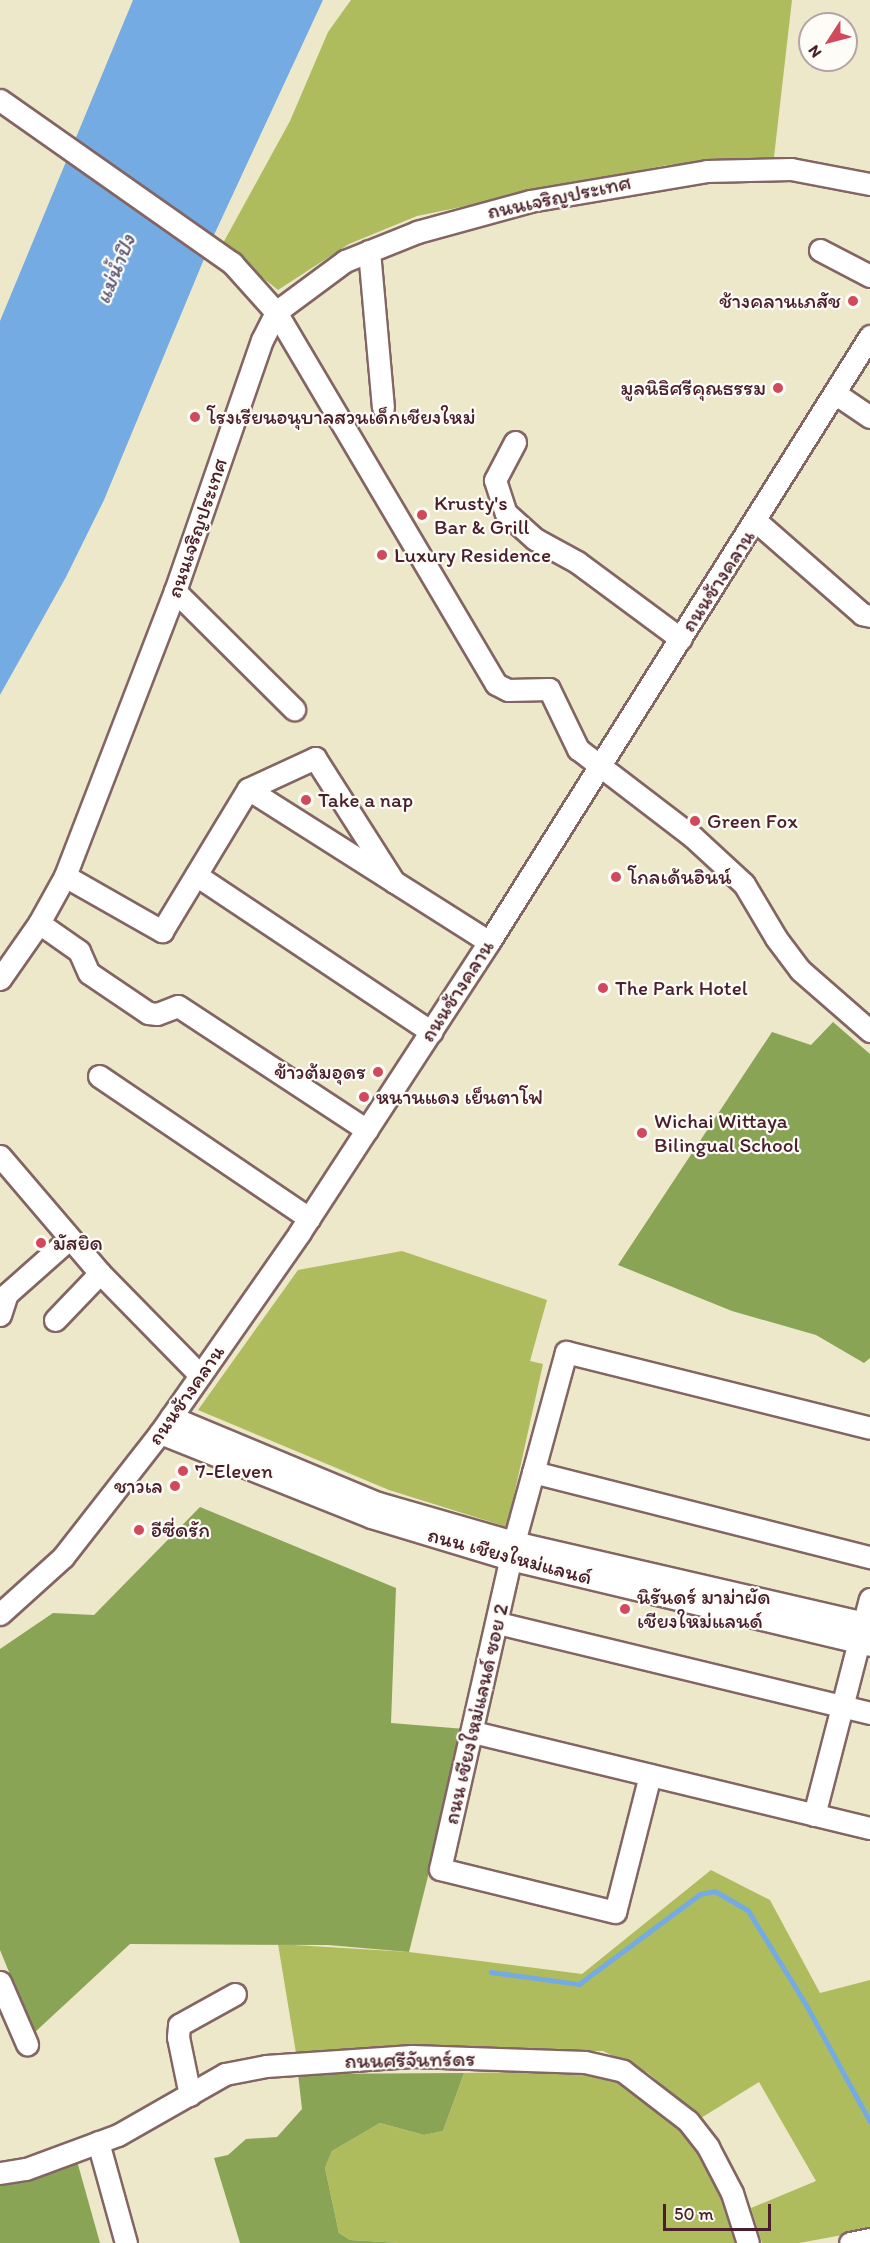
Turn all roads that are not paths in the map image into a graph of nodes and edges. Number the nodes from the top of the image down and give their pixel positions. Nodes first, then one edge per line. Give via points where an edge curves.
1 (1, 101) edge
2 (870, 184) edge
3 (820, 250) dead end
4 (369, 251) junction
5 (870, 276) edge
6 (276, 312) junction
7 (870, 336) edge
8 (836, 394) junction
9 (383, 407) dead end
10 (870, 417) edge
11 (515, 442) dead end
12 (757, 522) junction
13 (175, 591) junction
14 (870, 616) edge
15 (681, 639) junction
16 (294, 709) dead end
17 (597, 768) junction
18 (248, 789) junction
19 (196, 875) junction
20 (65, 876) junction
21 (394, 882) junction
22 (39, 923) junction
23 (489, 942) junction
24 (0, 979) edge
25 (870, 1031) edge
26 (431, 1032) junction
27 (99, 1076) dead end
28 (367, 1130) junction
29 (0, 1156) edge
30 (309, 1218) junction
31 (70, 1238) junction
32 (100, 1273) junction
33 (0, 1316) edge
34 (55, 1320) dead end
35 (200, 1375) junction
36 (165, 1425) junction
37 (870, 1428) edge
38 (533, 1472) junction
39 (512, 1551) junction
40 (870, 1557) edge
41 (870, 1599) edge
42 (0, 1614) edge
43 (498, 1623) junction
44 (866, 1633) edge
45 (842, 1706) junction
46 (870, 1713) edge
47 (472, 1732) junction
48 (650, 1775) junction
49 (814, 1815) junction
50 (870, 1828) edge
51 (0, 1982) edge
52 (235, 1994) dead end
53 (27, 2044) dead end
54 (190, 2095) junction
55 (98, 2142) junction
56 (0, 2173) edge
57 (870, 2239) edge
58 (126, 2243) edge
59 (748, 2243) edge
60 (850, 2243) edge

1 - 6 street via 232,263
2 - 4 street, ถนนเจริญประเทศ via 791,169 707,171 657,177 501,209 417,232
3 - 5 street
4 - 6 street, ถนนเจริญประเทศ via 309,285
4 - 9 street
6 - 13 street, ถนนเจริญประเทศ via 262,340
6 - 17 street via 496,684 508,690 549,689 571,741
7 - 8 street, ถนนช้างคลาน
8 - 10 street
8 - 12 street, ถนนช้างคลาน
11 - 15 street via 495,480 506,513 535,539 577,562
12 - 14 street via 862,614
12 - 15 street, ถนนช้างคลาน
13 - 16 street
13 - 20 street, ถนนเจริญประเทศ
15 - 17 street, ถนนช้างคลาน
17 - 23 street, ถนนช้างคลาน
17 - 25 street via 693,837 744,884 776,938 801,970
18 - 19 street
18 - 21 street
18 - 21 street via 315,758
19 - 20 street via 162,931
19 - 26 street
20 - 22 street, ถนนเจริญประเทศ
21 - 23 street
22 - 24 street, ถนนเจริญประเทศ
22 - 28 street via 79,951 89,973 148,1013 157,1014 178,1006
23 - 26 street, ถนนช้างคลาน
26 - 28 street, ถนนช้างคลาน
27 - 30 street
28 - 30 street, ถนนช้างคลาน
29 - 31 street
30 - 35 street, ถนนช้างคลาน
31 - 32 street
31 - 33 street via 7,1294
32 - 34 street
32 - 35 street
35 - 36 street, ถนนช้างคลาน
36 - 39 street, ถนน เชียงใหม่แลนด์ via 371,1517
36 - 42 street, ถนนช้างคลาน via 63,1557
37 - 38 street, ถนน เชียงใหม่แลนด์ ซอย 2 via 566,1352
38 - 39 street, ถนน เชียงใหม่แลนด์ ซอย 2
38 - 40 street
39 - 43 street, ถนน เชียงใหม่แลนด์ ซอย 2
39 - 44 street, ถนน เชียงใหม่แลนด์
41 - 44 street
43 - 45 street
43 - 47 street, ถนน เชียงใหม่แลนด์ ซอย 2
44 - 45 street
45 - 46 street
45 - 49 street
47 - 48 street
47 - 48 street, ถนน เชียงใหม่แลนด์ ซอย 2 via 440,1869 615,1912
48 - 49 street
49 - 50 street
51 - 53 street
52 - 54 street via 179,2025
54 - 55 street, ถนนศรีจันทร์ดร
54 - 59 street, ถนนศรีจันทร์ดร via 225,2074 266,2066 412,2056 585,2062 623,2071 688,2121 708,2147 732,2193
55 - 56 street, ถนนศรีจันทร์ดร via 26,2169
55 - 58 street
57 - 60 street

